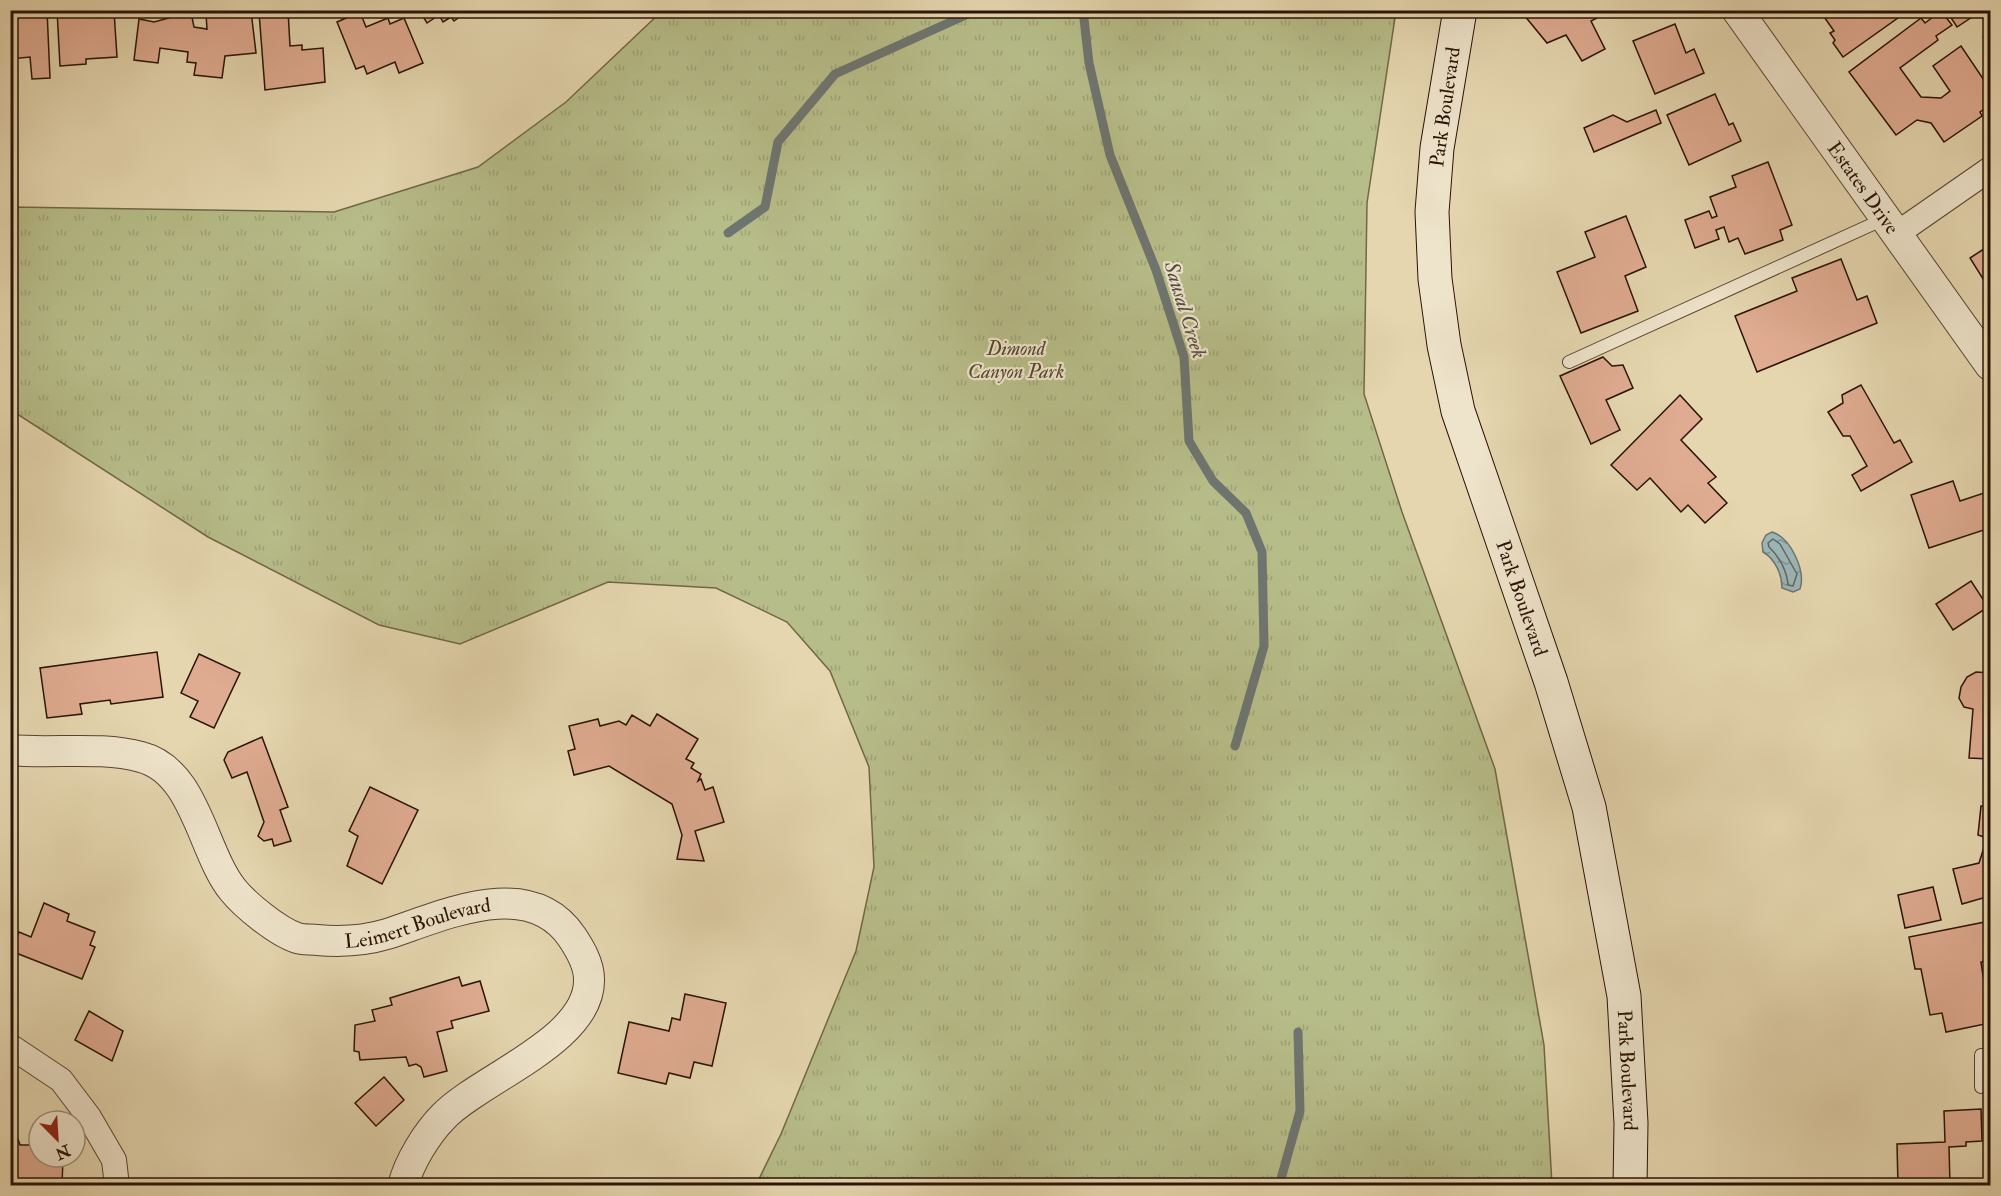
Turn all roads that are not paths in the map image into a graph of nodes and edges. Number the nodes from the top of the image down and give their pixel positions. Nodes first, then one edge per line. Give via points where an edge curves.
1 (1460, 10) edge
2 (1737, 10) edge
3 (1990, 169) edge
4 (1890, 227) junction
5 (1569, 362) dead end
6 (1990, 365) edge
7 (10, 750) edge
8 (10, 1046) edge
9 (1990, 1055) edge
10 (1981, 1087) dead end
11 (117, 1185) edge
12 (403, 1185) edge
13 (1630, 1185) edge

1 - 13 main road, Park Boulevard via 1438,137 1432,212 1435,279 1444,345 1461,421 1551,682 1589,807 1624,996
2 - 4 street, Estates Drive
3 - 4 street
4 - 5 lane
4 - 6 street, Estates Drive
7 - 12 street, Leimert Boulevard via 142,757 167,769 190,801 232,889 265,919 297,938 342,942 385,935 435,916 487,903 529,906 563,923 582,951 589,979 580,1012 555,1039 444,1116 421,1147
8 - 11 street via 61,1080 114,1160
9 - 10 lane via 1981,1055

